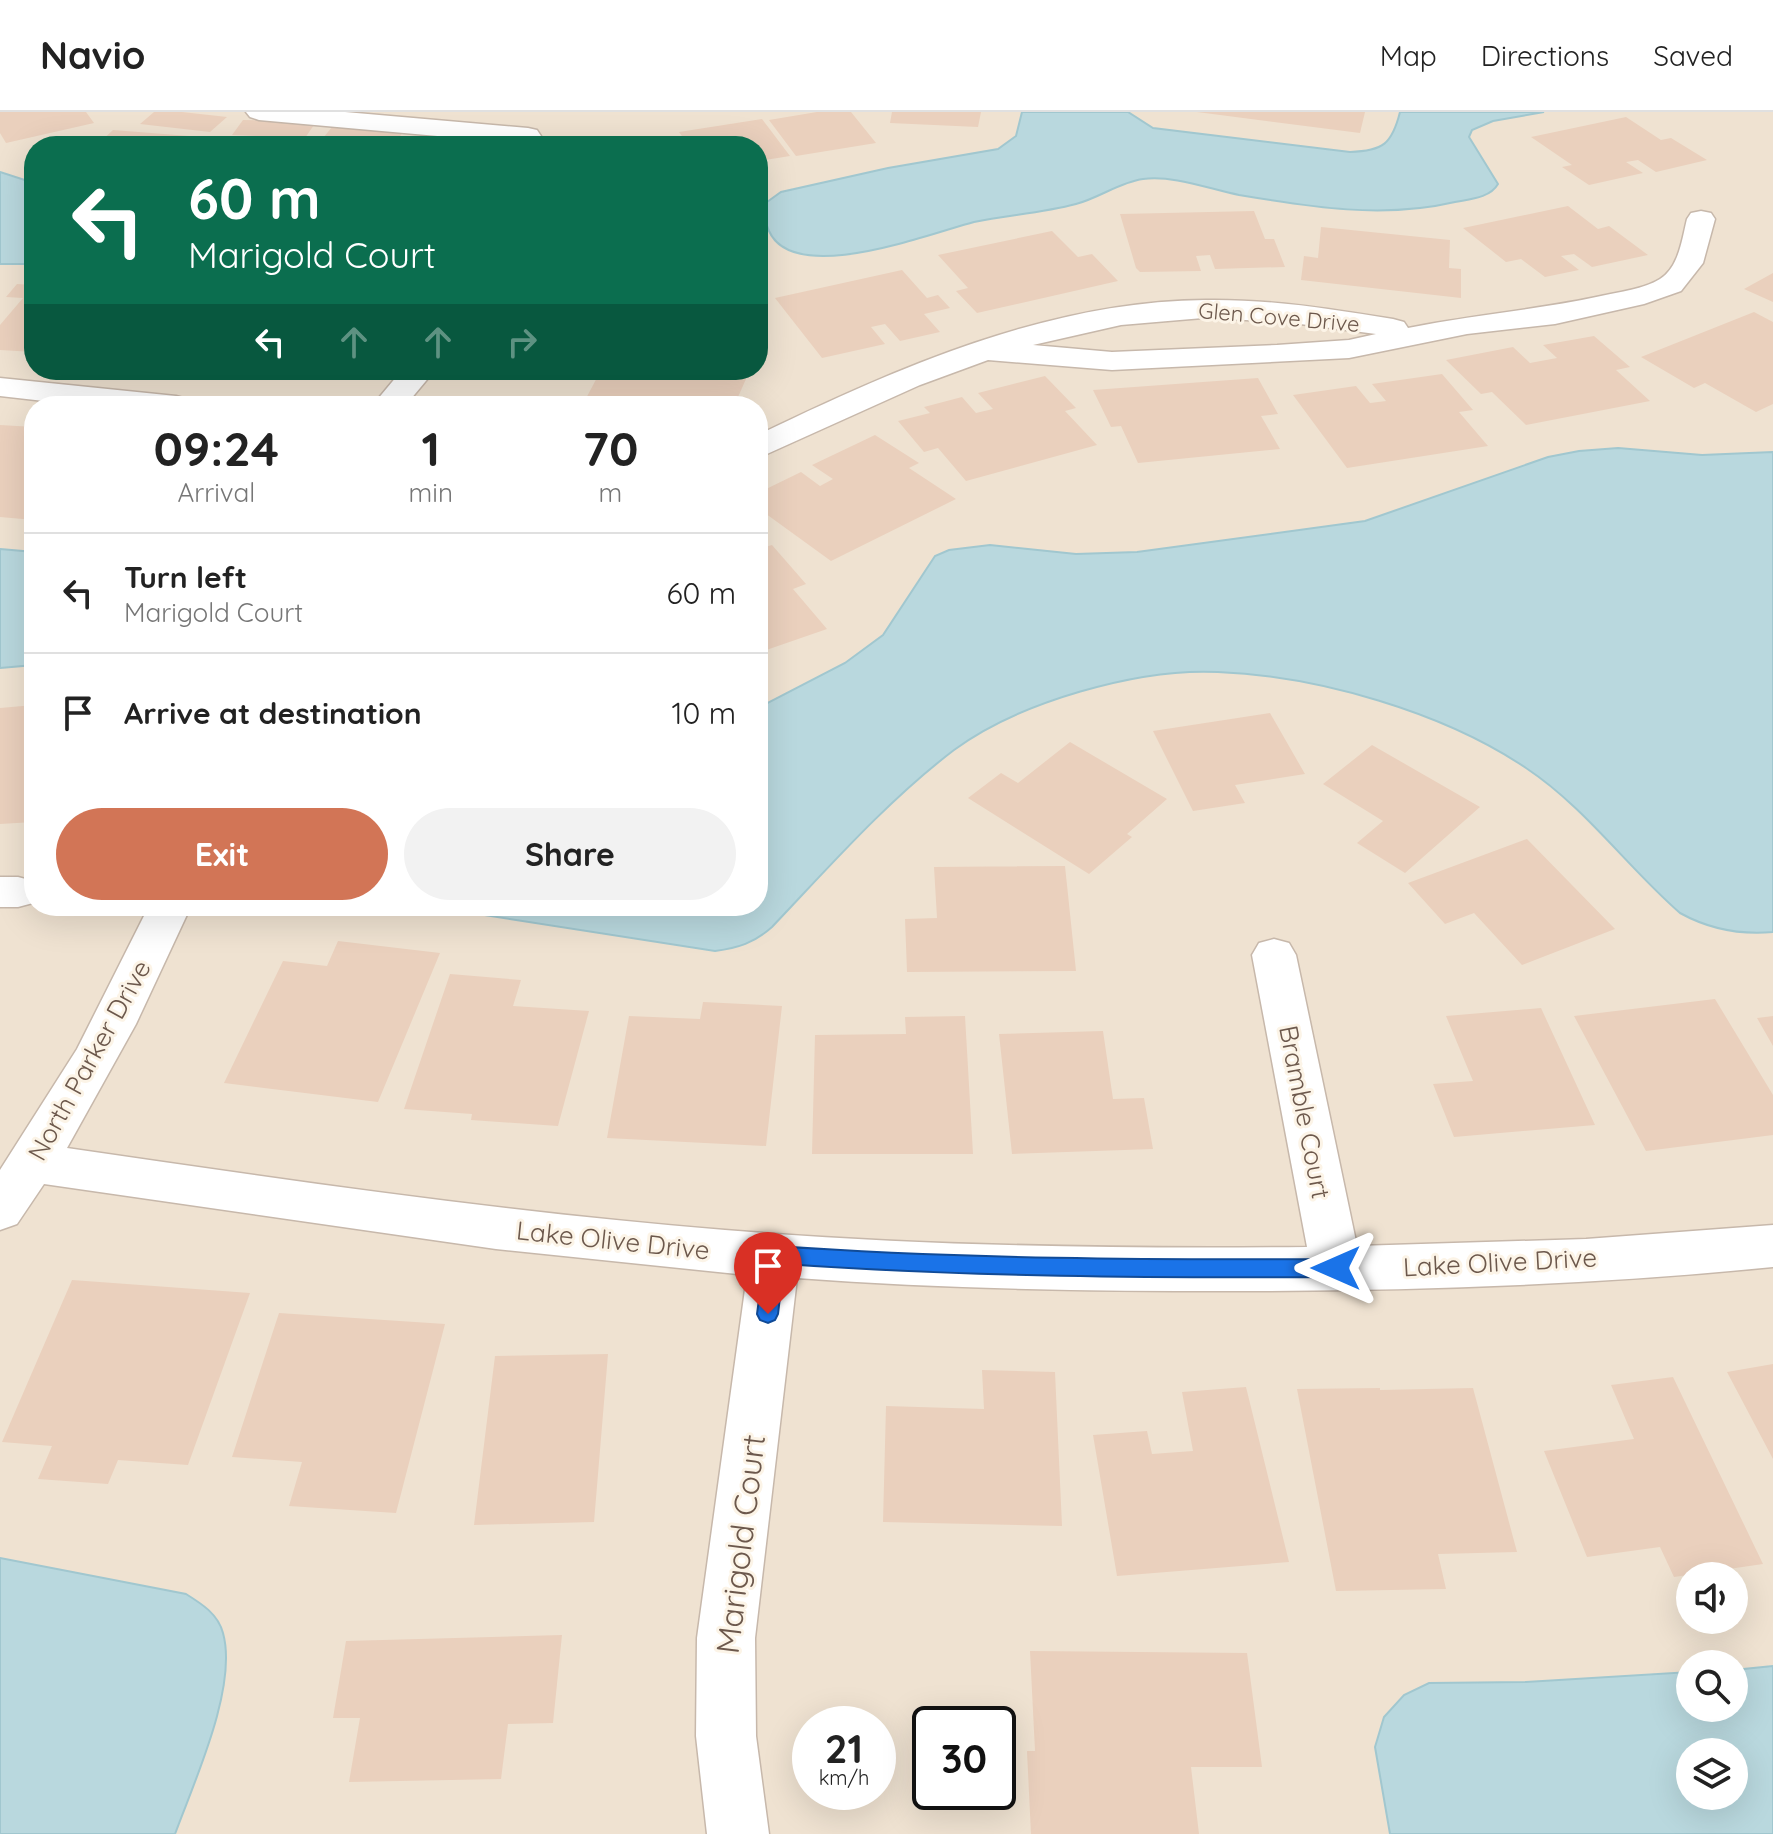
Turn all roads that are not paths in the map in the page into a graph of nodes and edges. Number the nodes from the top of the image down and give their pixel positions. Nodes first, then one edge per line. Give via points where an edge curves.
1 (259, 112) edge
2 (532, 134) edge
3 (1701, 219) dead end
4 (1235, 310) junction
5 (1435, 331) junction
6 (983, 350) junction
7 (1251, 355) junction
8 (410, 380) edge
9 (0, 387) edge
10 (83, 396) edge
11 (397, 396) edge
12 (768, 443) edge
13 (165, 916) edge
14 (1274, 955) dead end
15 (33, 1163) junction
16 (0, 1209) edge
17 (1773, 1246) edge
18 (775, 1255) junction
19 (1336, 1268) junction
20 (738, 1834) edge

1 - 2 street
3 - 5 street, Glen Cove Drive via 1689,263 1671,285 1555,315
4 - 5 street, Glen Cove Drive
4 - 6 street, Glen Cove Drive via 1130,316
4 - 7 street
5 - 7 street, Glen Cove Drive via 1349,349
6 - 7 street, Glen Cove Drive via 1112,361
6 - 12 street, Glen Cove Drive via 843,405
8 - 11 street
9 - 10 street
13 - 15 street, North Parker Drive via 93,1061
14 - 19 street, Bramble Court
15 - 16 street, North Parker Drive
15 - 18 street, Lake Olive Drive via 404,1218
17 - 19 street, Lake Olive Drive via 1437,1267
18 - 19 street, Lake Olive Drive via 904,1263
18 - 20 street, Marigold Court via 726,1638 728,1783

